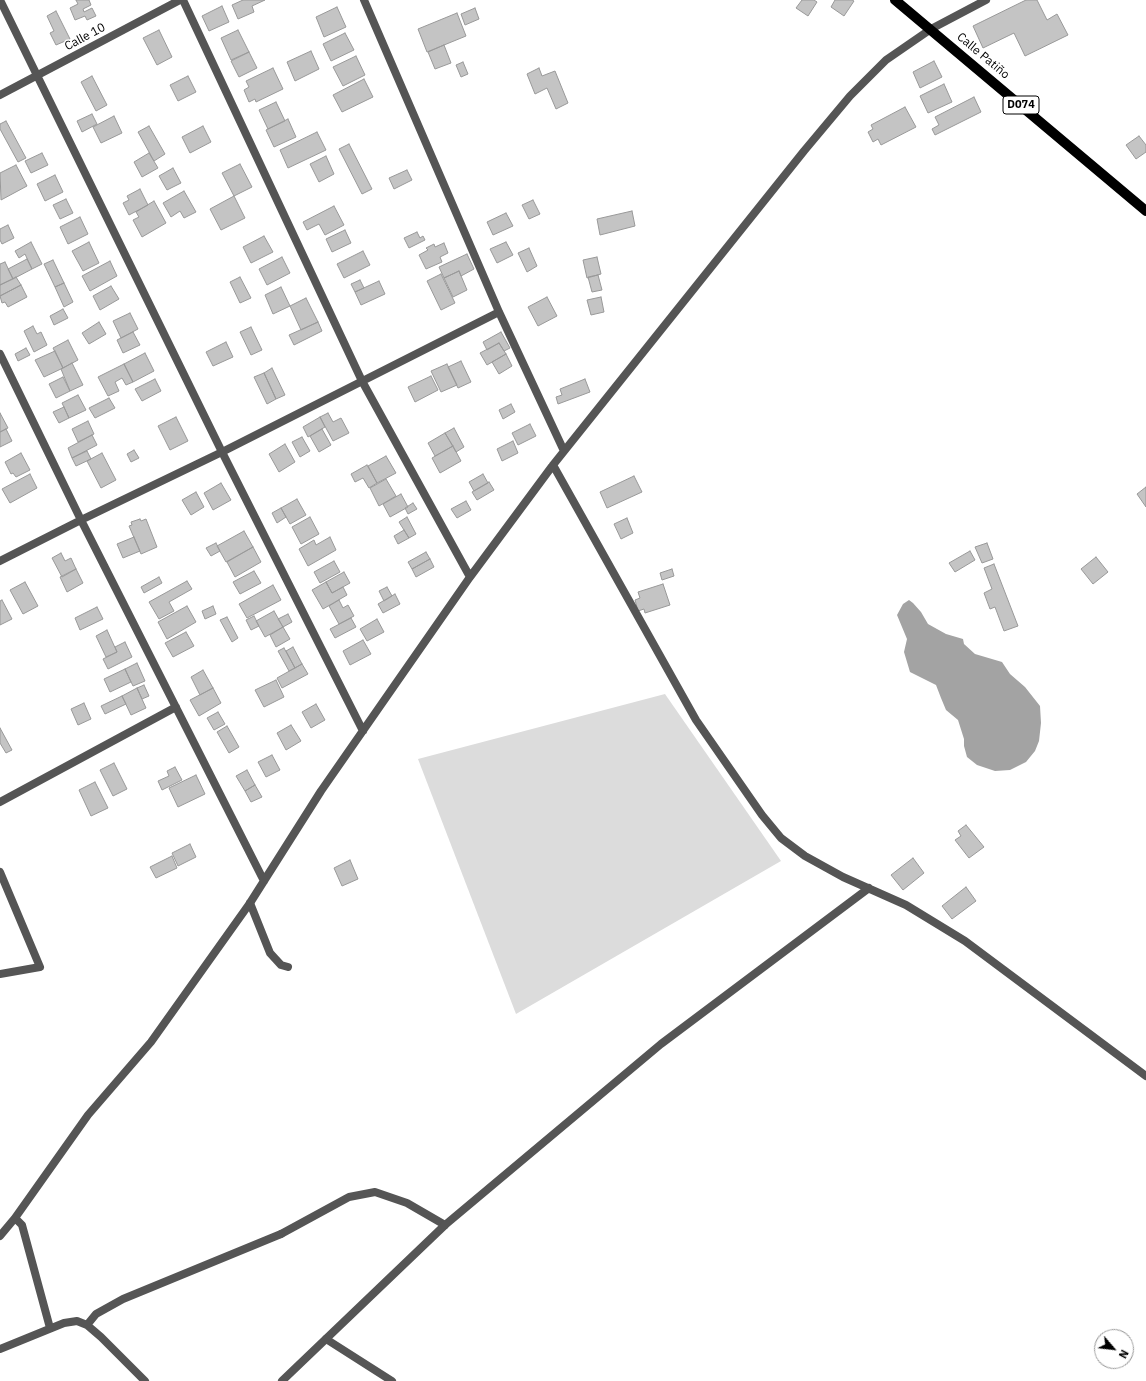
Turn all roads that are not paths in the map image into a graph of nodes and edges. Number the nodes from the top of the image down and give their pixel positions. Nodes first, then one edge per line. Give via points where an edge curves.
1 (0, 0) edge
2 (182, 0) edge
3 (364, 0) edge
4 (895, 0) edge
5 (986, 0) edge
6 (931, 29) junction
7 (38, 76) junction
8 (0, 95) edge
9 (1146, 211) edge
10 (499, 312) junction
11 (0, 354) edge
12 (362, 381) junction
13 (564, 451) junction
14 (222, 452) junction
15 (553, 465) junction
16 (81, 520) junction
17 (0, 561) edge
18 (470, 577) junction
19 (176, 707) junction
20 (363, 731) junction
21 (0, 802) edge
22 (0, 872) edge
23 (264, 881) junction
24 (868, 888) junction
25 (250, 903) junction
26 (288, 967) dead end
27 (0, 974) edge
28 (1146, 1076) edge
29 (15, 1218) junction
30 (445, 1225) junction
31 (0, 1236) edge
32 (87, 1325) junction
33 (50, 1328) junction
34 (326, 1339) junction
35 (0, 1349) edge
36 (145, 1381) edge
37 (282, 1381) edge
38 (392, 1381) edge

1 - 7 street
2 - 7 street, Calle 10
2 - 12 street
3 - 10 street
4 - 6 main road, Calle Patiño / D074
5 - 6 street
6 - 9 main road, Calle Patiño / D074
6 - 13 street via 886,60 850,96
7 - 8 street, Calle 10
7 - 14 street
10 - 12 street
10 - 13 street
11 - 16 street
12 - 14 street
12 - 18 street
13 - 15 street
14 - 16 street
14 - 20 street
15 - 18 street
15 - 24 street via 696,720 762,814 781,838 805,856
16 - 17 street
16 - 19 street
18 - 20 street
19 - 21 street
19 - 23 street
20 - 23 street via 321,791
22 - 27 street via 40,967
23 - 25 street
24 - 28 street via 906,905 965,941
24 - 30 street via 660,1044
25 - 26 street via 270,953
25 - 29 street via 151,1042 88,1115
29 - 31 street
29 - 33 street via 22,1225
30 - 32 street via 407,1203 375,1192 348,1197 281,1234 123,1299 96,1314
30 - 34 street
32 - 33 street via 77,1321
32 - 36 street
33 - 35 street
34 - 37 street
34 - 38 street

